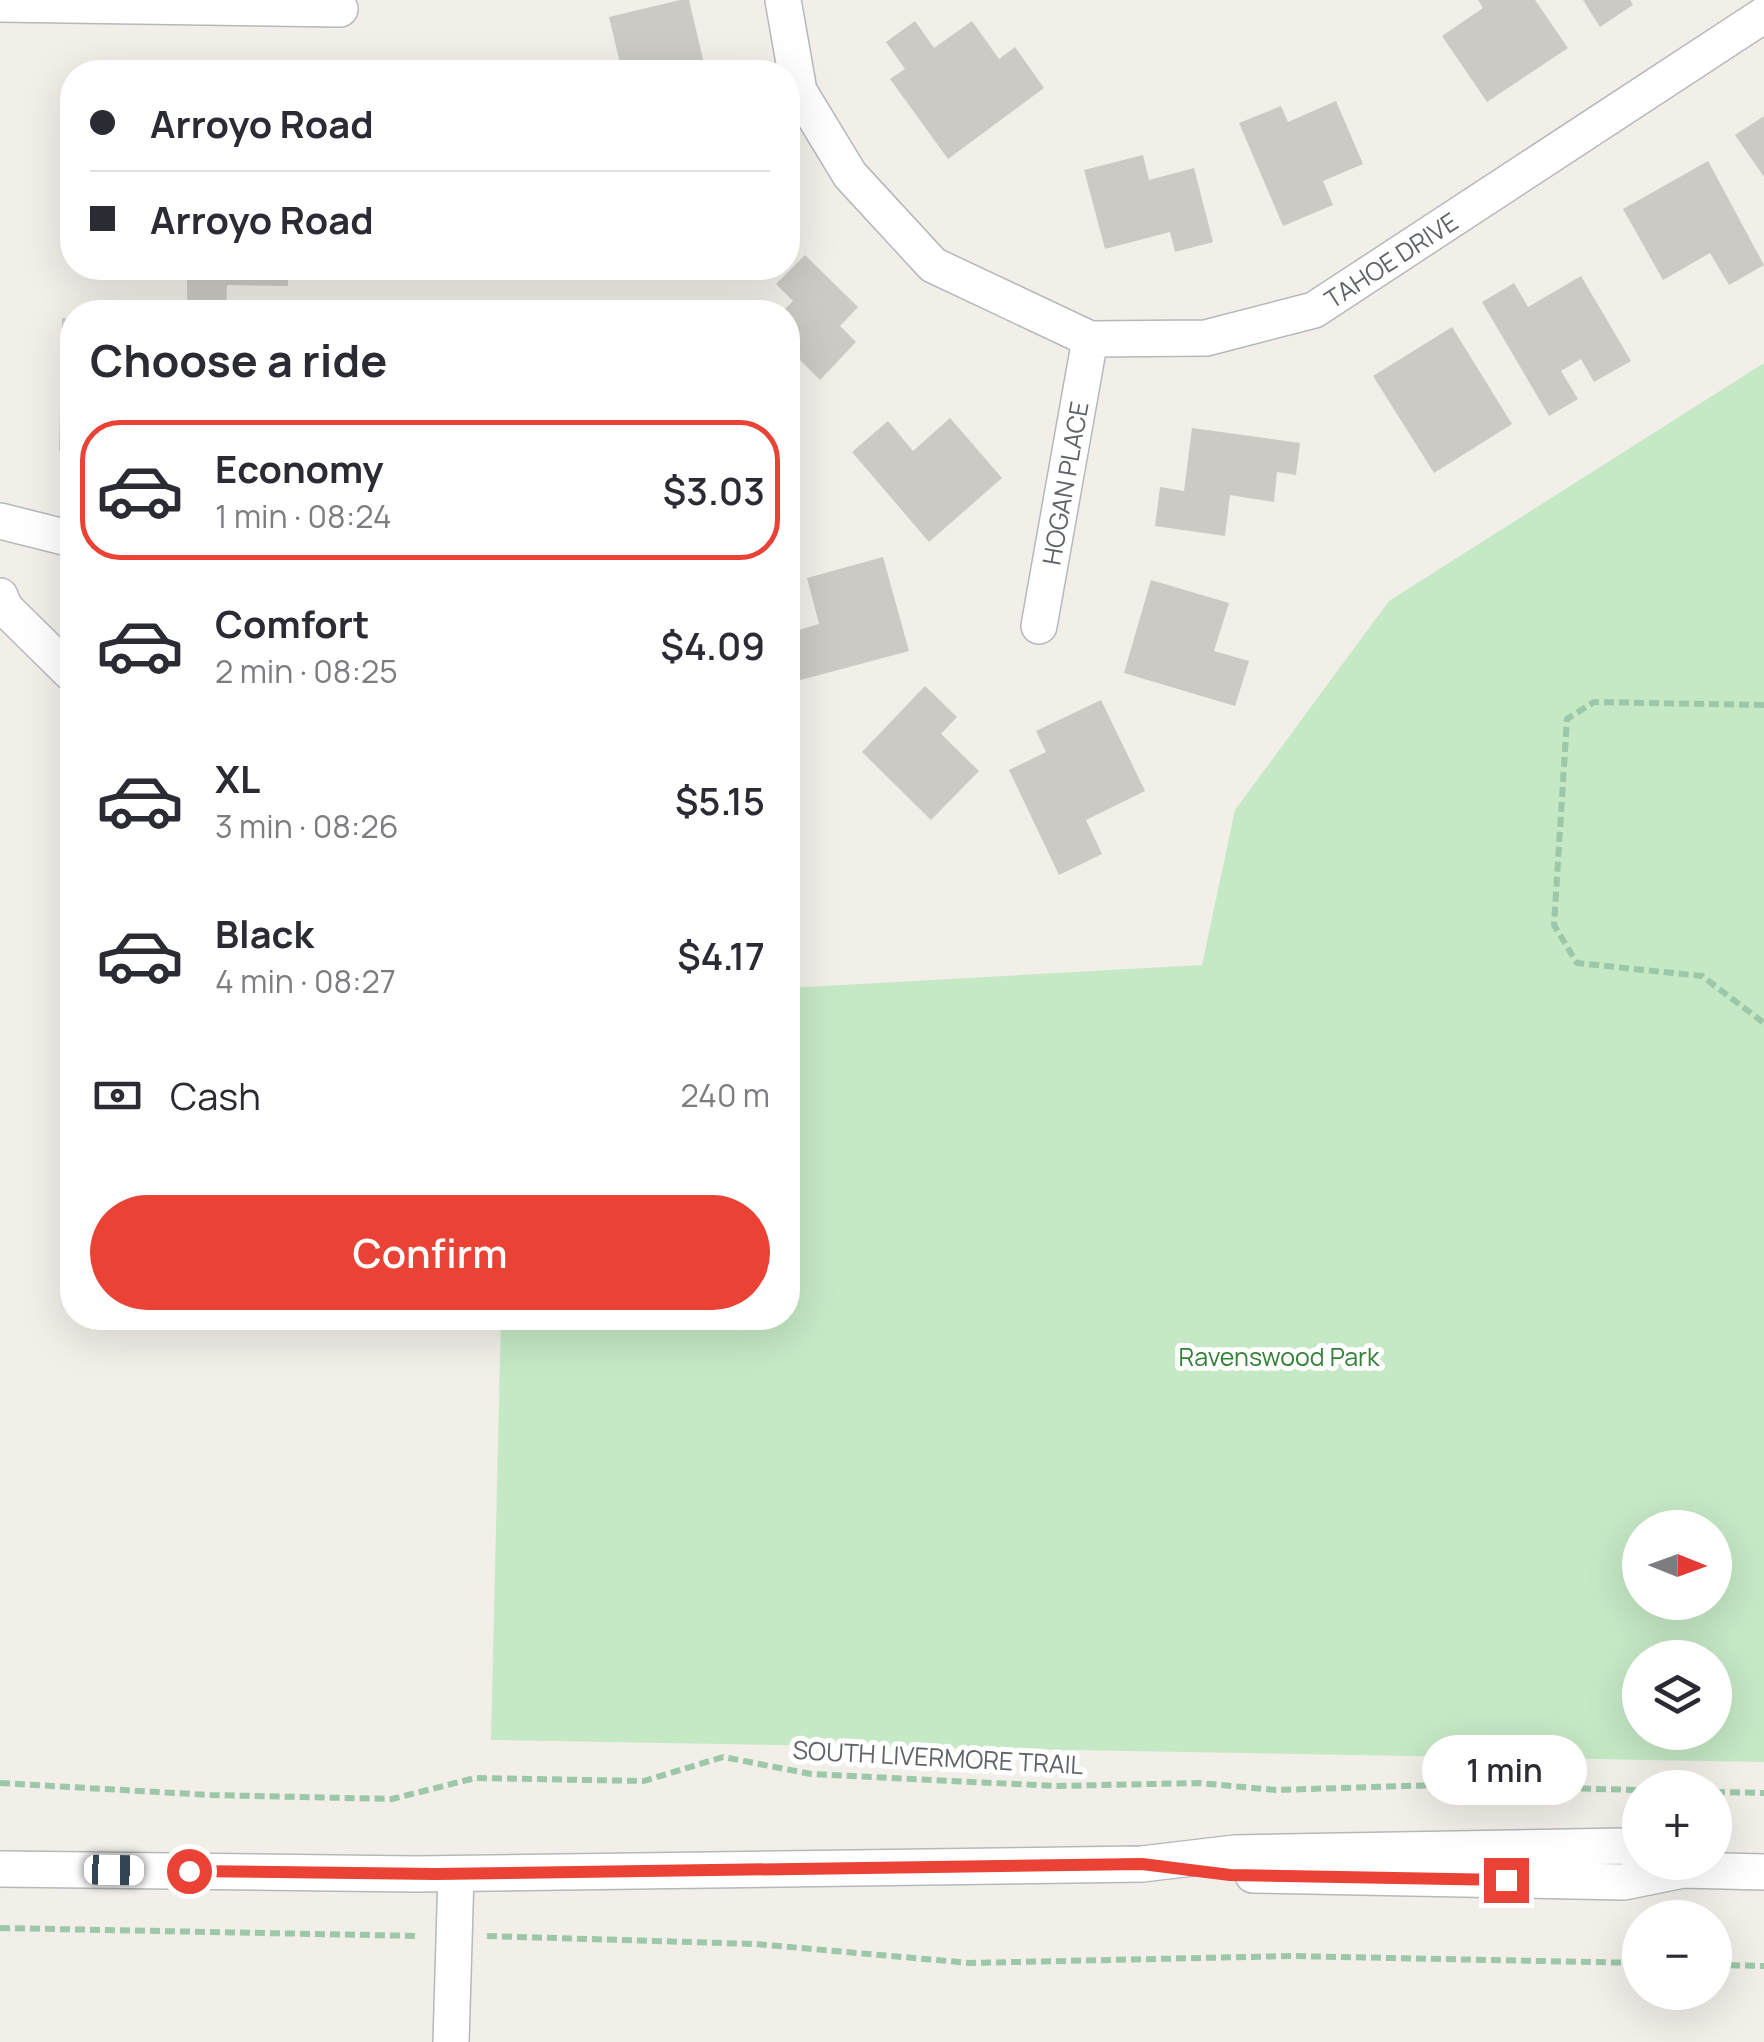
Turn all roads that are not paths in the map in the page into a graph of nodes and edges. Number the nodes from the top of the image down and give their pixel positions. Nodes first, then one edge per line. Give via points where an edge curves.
1 (783, 0) edge
2 (0, 4) edge
3 (340, 9) dead end
4 (1764, 15) edge
5 (793, 60) edge
6 (800, 94) edge
7 (1090, 340) junction
8 (0, 520) edge
9 (60, 536) edge
10 (0, 596) edge
11 (1039, 626) dead end
12 (60, 662) edge
13 (1622, 1846) edge
14 (1142, 1864) junction
15 (0, 1869) edge
16 (1732, 1870) edge
17 (1764, 1872) edge
18 (456, 1874) junction
19 (1630, 1880) edge
20 (450, 2042) edge

1 - 5 street, TAHOE DRIVE
2 - 3 street
4 - 7 street, TAHOE DRIVE via 1314,310 1206,338
6 - 7 street, TAHOE DRIVE via 850,175 933,265
7 - 11 street, HOGAN PLACE
8 - 9 street
10 - 12 street via 4,608
13 - 14 street via 1255,1852
14 - 18 street
14 - 19 street via 1230,1875
15 - 18 street
16 - 17 street
18 - 20 street

